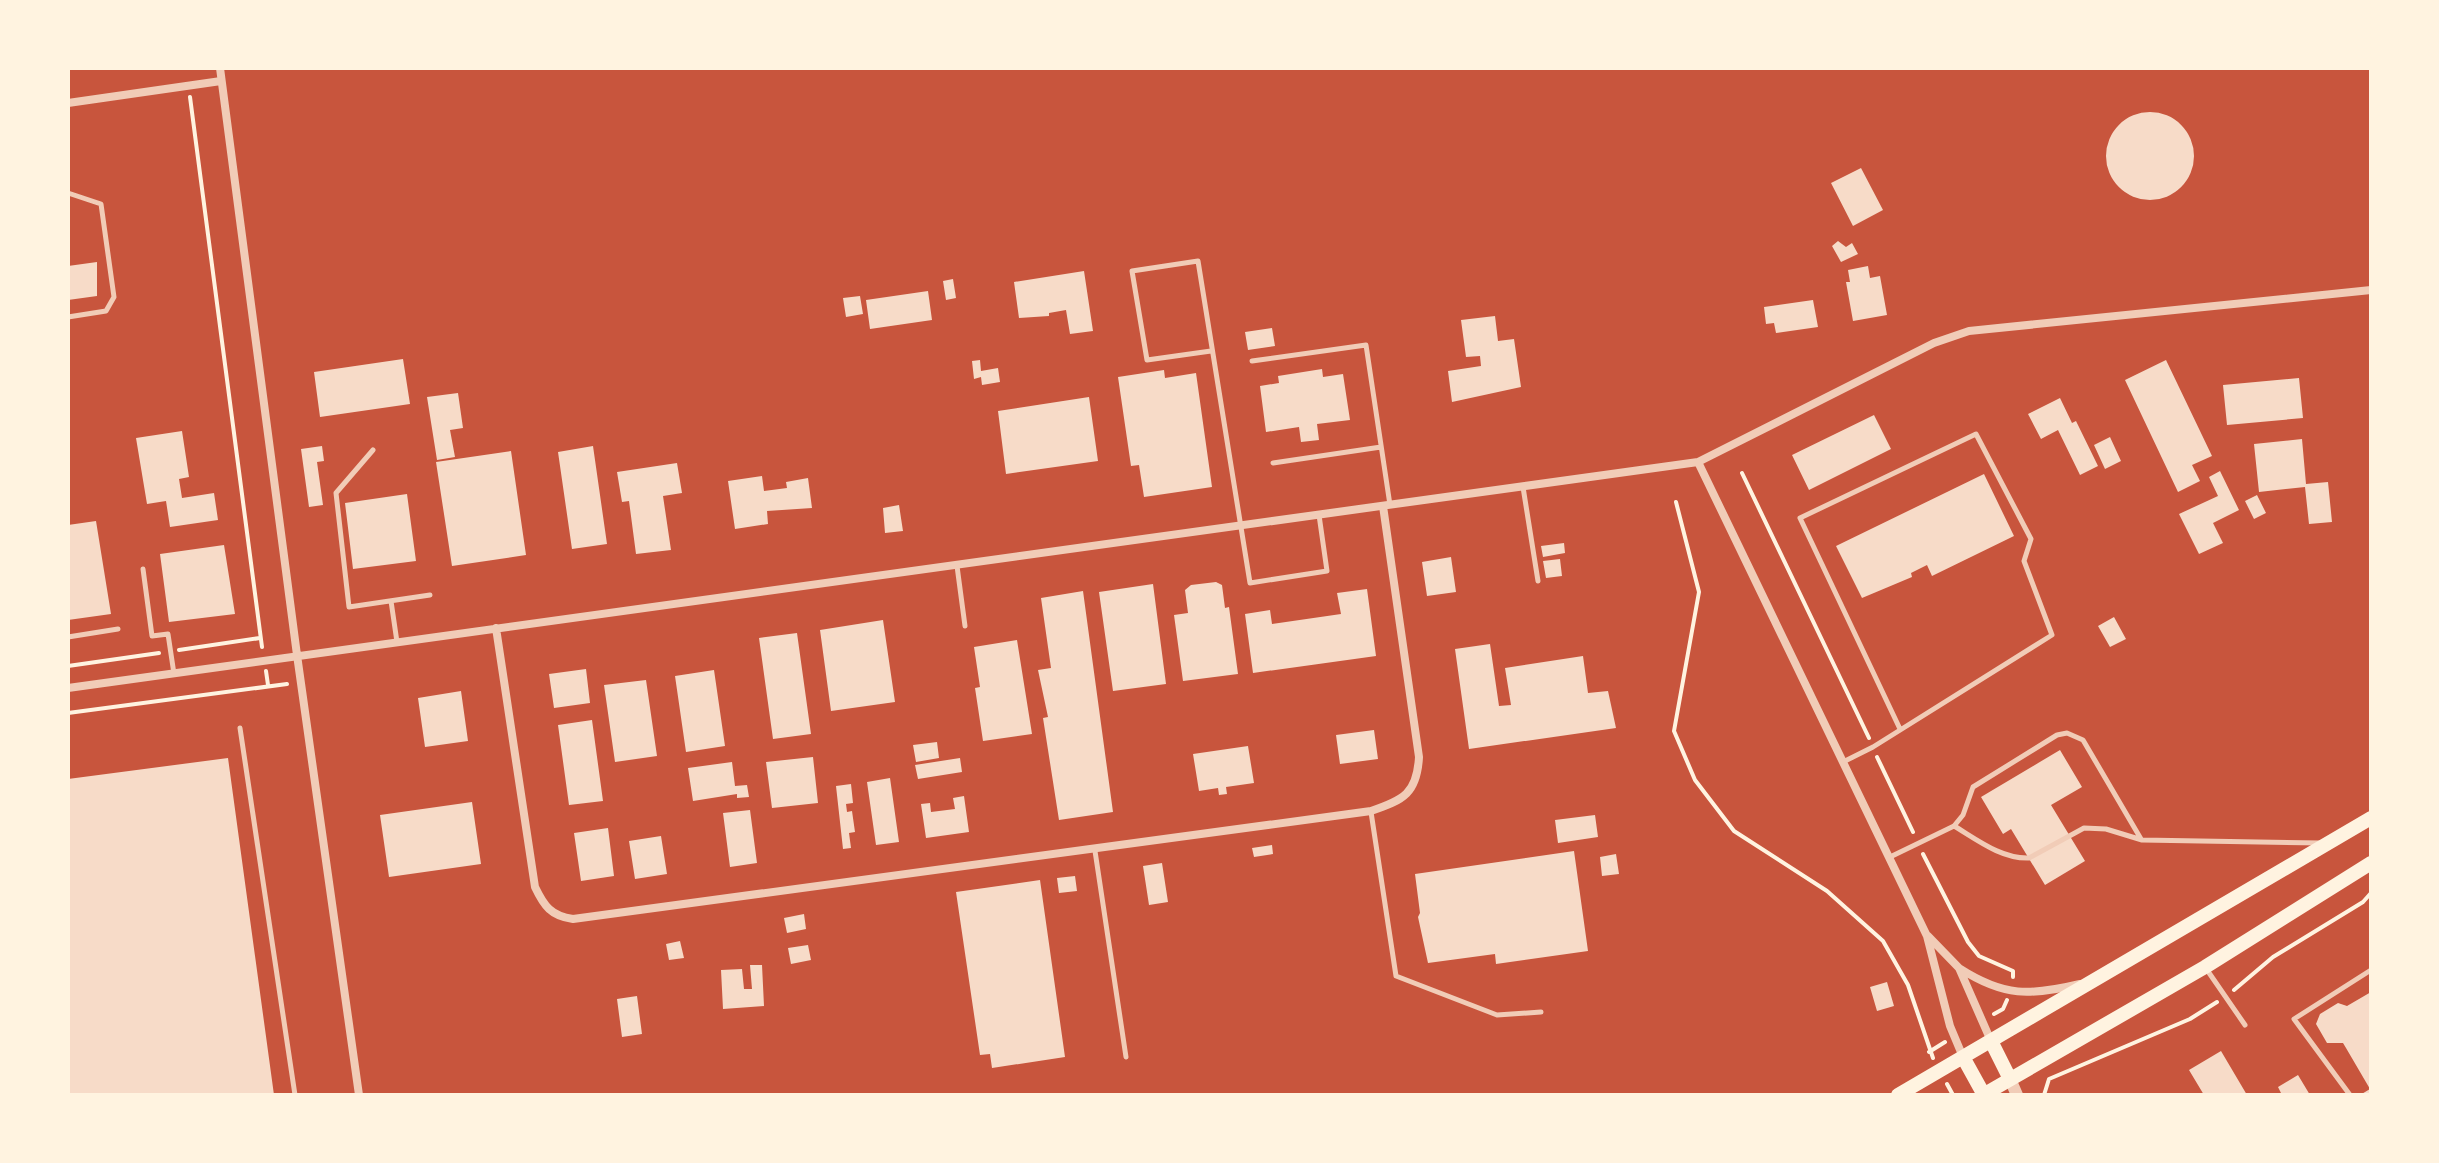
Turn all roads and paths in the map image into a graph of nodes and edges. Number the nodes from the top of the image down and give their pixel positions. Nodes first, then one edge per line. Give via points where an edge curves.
1 (220, 68) edge
2 (221, 81) junction
3 (188, 87) junction
4 (68, 103) edge
5 (68, 193) edge
6 (2371, 290) edge
7 (68, 317) edge
8 (1211, 351) junction
9 (1252, 361) dead end
10 (1381, 447) junction
11 (373, 450) dead end
12 (1698, 462) junction
13 (1273, 463) dead end
14 (1523, 487) junction
15 (1676, 502) dead end
16 (1386, 505) junction
17 (1319, 515) junction
18 (1243, 525) junction
19 (956, 565) junction
20 (143, 569) dead end
21 (1538, 581) dead end
22 (430, 595) dead end
23 (391, 601) junction
24 (965, 626) dead end
25 (496, 628) junction
26 (118, 629) dead end
27 (68, 637) edge
28 (397, 642) junction
29 (297, 655) junction
30 (264, 661) junction
31 (174, 675) junction
32 (301, 683) junction
33 (268, 685) junction
34 (68, 688) edge
35 (68, 713) edge
36 (240, 728) dead end
37 (1900, 729) junction
38 (1843, 762) junction
39 (1371, 811) junction
40 (2371, 818) edge
41 (1954, 826) junction
42 (2142, 840) junction
43 (2330, 843) junction
44 (1095, 851) junction
45 (1890, 857) junction
46 (2371, 863) edge
47 (2371, 893) edge
48 (1927, 936) junction
49 (2205, 967) junction
50 (1959, 968) junction
51 (2371, 970) edge
52 (2097, 980) junction
53 (2225, 997) junction
54 (2003, 1009) dead end
55 (1541, 1012) dead end
56 (2245, 1025) dead end
57 (2015, 1027) junction
58 (1991, 1041) junction
59 (1929, 1052) dead end
60 (1126, 1057) dead end
61 (1963, 1057) junction
62 (2038, 1062) junction
63 (2010, 1079) junction
64 (2049, 1079) junction
65 (295, 1095) edge
66 (359, 1095) edge
67 (1898, 1095) edge
68 (1983, 1095) edge
69 (2017, 1095) edge
70 (2044, 1095) edge
71 (2350, 1095) edge

1 - 2 street
2 - 3 street
2 - 29 street
3 - 4 street
3 - 30 path
5 - 7 lane via 101,204 114,297 106,311
6 - 12 street via 1969,331 1934,343
8 - 8 lane via 1198,261 1132,271 1147,360
8 - 18 lane
9 - 10 lane via 1366,345
10 - 13 lane
10 - 16 lane
11 - 23 lane via 336,493 349,607
12 - 14 street
12 - 38 street
14 - 16 street
14 - 21 lane
15 - 59 path via 1699,592 1674,731 1695,780 1734,831 1827,891 1883,941 1908,985
16 - 17 street
16 - 39 street via 1419,757 1418,776 1409,792
17 - 18 street
17 - 18 lane via 1327,571 1250,583
18 - 19 street
19 - 24 lane
19 - 25 street
20 - 31 lane via 152,636 168,634
22 - 23 lane
23 - 28 lane
25 - 28 street
25 - 44 street via 535,887 557,917
26 - 27 lane
28 - 29 street
29 - 30 street
29 - 32 street
30 - 31 street
30 - 33 path
31 - 34 street
32 - 33 path
32 - 66 street
33 - 35 path
36 - 65 lane
37 - 37 lane via 1800,518 1976,434 2031,539 2024,561 2052,635
37 - 38 lane
38 - 45 street
39 - 44 street
39 - 55 lane via 1396,976 1497,1015
40 - 43 main road
41 - 42 lane via 2021,859 2084,828
41 - 42 lane via 1973,787 2067,733 2083,740
41 - 45 lane
42 - 43 lane
43 - 52 main road
44 - 60 lane
45 - 48 street
46 - 49 main road
47 - 53 path via 2273,957
48 - 50 street
48 - 61 street
49 - 53 lane
49 - 62 main road
50 - 52 street via 1996,988 2024,994
50 - 58 street
51 - 71 lane via 2294,1019
52 - 57 main road
53 - 56 lane
53 - 64 path via 2190,1019
54 - 57 path
57 - 58 main road
58 - 61 main road
58 - 63 main road
61 - 67 main road
61 - 68 main road
62 - 63 main road
62 - 64 path
63 - 68 main road
63 - 69 street
64 - 70 path

